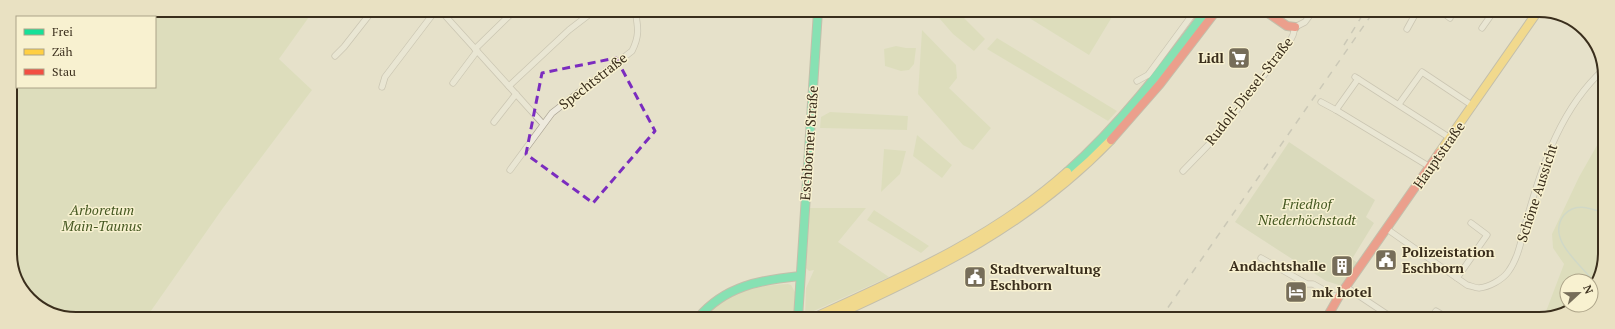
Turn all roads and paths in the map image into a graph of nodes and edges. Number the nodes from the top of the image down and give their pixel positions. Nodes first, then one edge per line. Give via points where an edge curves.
1 (368, 17) edge
2 (431, 17) edge
3 (447, 17) edge
4 (508, 17) edge
5 (586, 17) edge
6 (636, 17) edge
7 (818, 17) edge
8 (1191, 17) edge
9 (1201, 17) edge
10 (1212, 17) edge
11 (1216, 17) edge
12 (1273, 17) edge
13 (1309, 17) edge
14 (1414, 17) edge
15 (1490, 17) edge
16 (1534, 17) edge
17 (1204, 27) junction
18 (1295, 27) junction
19 (1482, 28) dead end
20 (1407, 29) dead end
21 (476, 50) junction
22 (335, 56) dead end
23 (1598, 75) edge
24 (1137, 81) dead end
25 (453, 83) dead end
26 (509, 86) junction
27 (382, 87) dead end
28 (516, 94) junction
29 (1321, 102) dead end
30 (1399, 104) junction
31 (1473, 106) junction
32 (1336, 110) junction
33 (494, 122) dead end
34 (543, 124) junction
35 (1450, 138) junction
36 (1430, 167) junction
37 (510, 170) dead end
38 (1183, 171) dead end
39 (1471, 223) dead end
40 (1387, 230) junction
41 (1261, 258) dead end
42 (800, 276) junction
43 (1457, 278) junction
44 (1346, 287) junction
45 (1338, 298) junction
46 (703, 312) edge
47 (798, 312) edge
48 (826, 312) edge
49 (843, 312) edge
50 (1330, 312) edge
51 (1384, 312) edge

1 - 22 street
2 - 27 street via 385,77
3 - 21 street
4 - 21 street
5 - 26 street
6 - 34 street, Spechtstraße via 638,37 632,51 552,113
7 - 42 main road, Eschborner Straße
8 - 24 street via 1148,75
9 - 48 main road via 1108,133 1075,165 1012,215 914,271
10 - 17 main road
11 - 17 main road
12 - 18 main road via 1287,26
13 - 18 street, Rudolf-Diesel-Straße
14 - 20 street
15 - 19 street
16 - 31 main road, Hauptstraße
17 - 49 main road via 1114,137 1042,202 983,243 951,261
18 - 38 street, Rudolf-Diesel-Straße via 1289,43 1254,90 1216,137
21 - 25 street
21 - 26 street
23 - 43 street, Schöne Aussicht via 1573,105 1560,128 1536,186 1518,251 1508,272 1496,282 1479,288 1467,285
26 - 28 street
28 - 33 street
28 - 34 street
29 - 32 street
30 - 31 street via 1422,72
30 - 32 street via 1357,78
30 - 35 street
31 - 35 main road, Hauptstraße
32 - 36 street
34 - 37 street, Spechtstraße
35 - 36 main road, Hauptstraße
36 - 40 main road, Hauptstraße
39 - 43 street via 1487,235
40 - 43 street, Schöne Aussicht
40 - 44 main road, Hauptstraße
41 - 45 street
42 - 46 main road via 764,281 733,291 708,306
42 - 47 main road, Eschborner Straße
44 - 45 main road, Hauptstraße
44 - 51 street
45 - 50 main road, Hauptstraße

